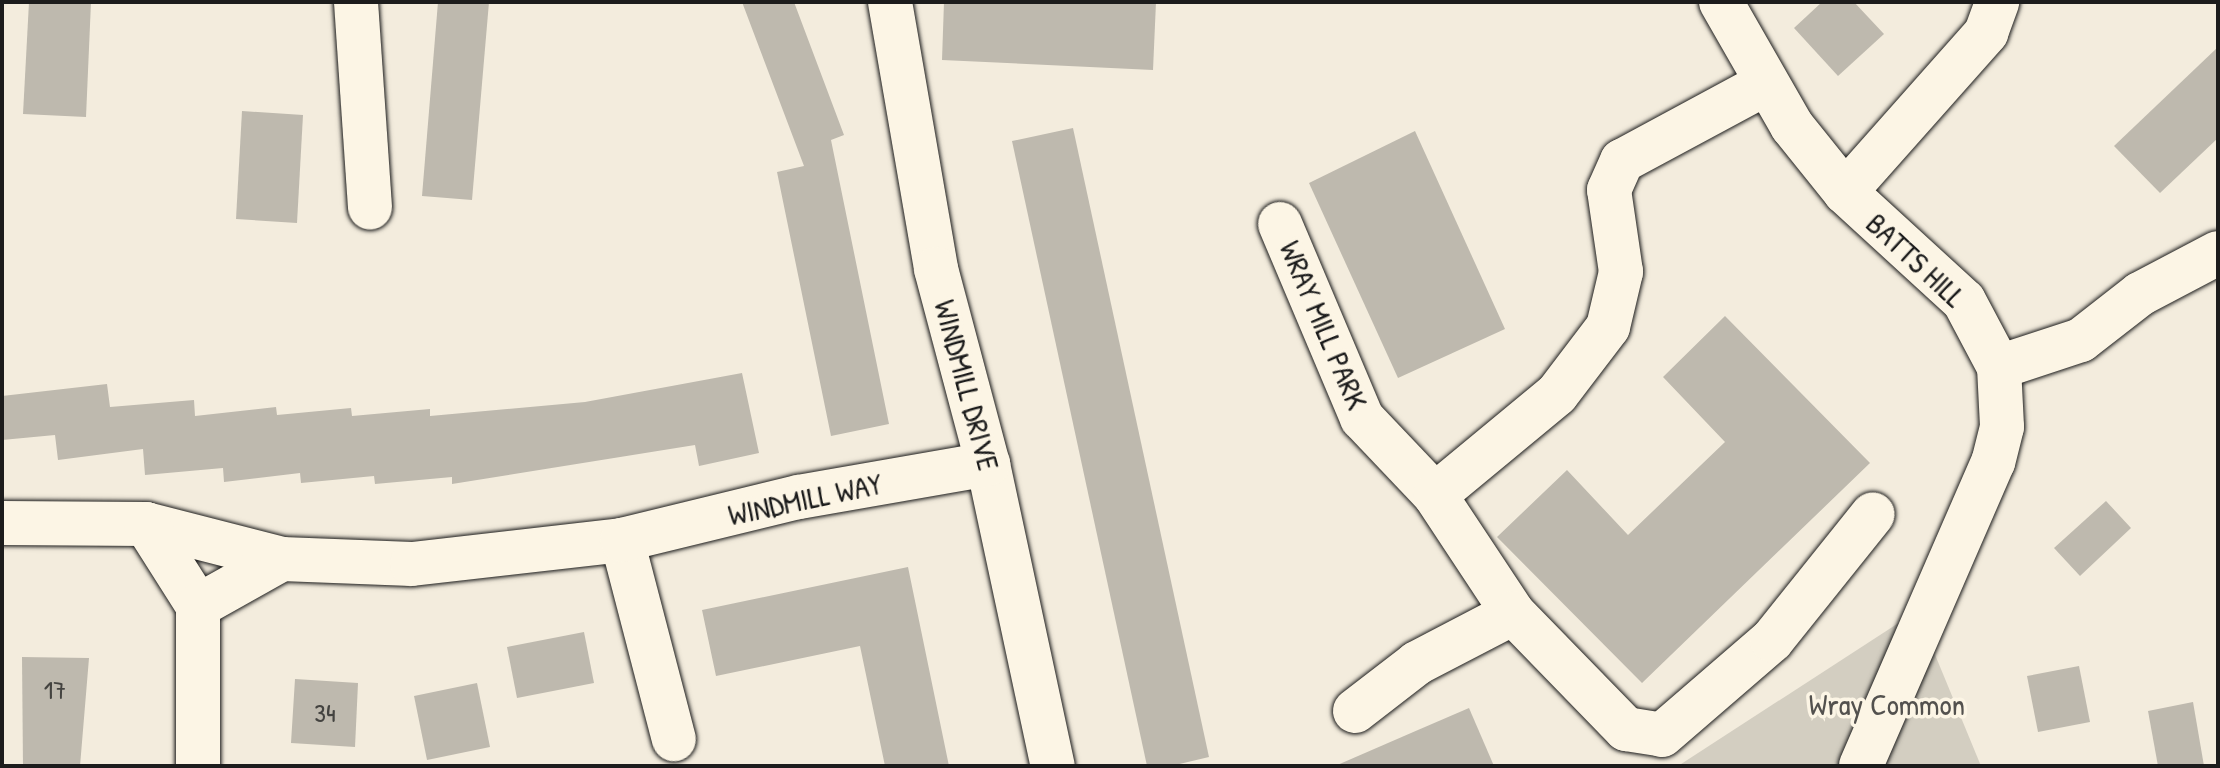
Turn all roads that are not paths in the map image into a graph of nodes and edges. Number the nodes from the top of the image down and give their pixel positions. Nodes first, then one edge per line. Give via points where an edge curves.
1 (356, 2) edge
2 (890, 2) edge
3 (1721, 2) edge
4 (1997, 2) edge
5 (1763, 85) junction
6 (1845, 192) junction
7 (370, 208) dead end
8 (1280, 224) dead end
9 (2218, 253) edge
10 (1999, 367) junction
11 (988, 464) junction
12 (1435, 495) junction
13 (1873, 514) dead end
14 (2, 523) edge
15 (146, 524) junction
16 (622, 540) junction
17 (282, 559) junction
18 (198, 606) junction
19 (1513, 613) junction
20 (1355, 711) dead end
21 (674, 739) dead end
22 (198, 766) edge
23 (1053, 766) edge
24 (1861, 766) edge

1 - 7 street
2 - 11 street, WINDMILL DRIVE via 936,269
3 - 5 street, BATTS HILL
4 - 6 street via 1977,45
5 - 6 street, BATTS HILL
5 - 12 street via 1622,161 1609,190 1621,272 1608,327 1557,394
6 - 10 street, BATTS HILL via 1964,301
8 - 12 street, WRAY MILL PARK via 1362,418
9 - 10 street via 2140,294 2081,340
10 - 24 street, BATTS HILL via 2002,427 1993,462
11 - 16 street, WINDMILL WAY via 799,497
11 - 23 street, WINDMILL DRIVE
12 - 19 street, WRAY MILL PARK
13 - 19 street, WRAY MILL PARK via 1772,640 1662,735 1626,729
14 - 15 street, WINDMILL WAY
15 - 17 street, WINDMILL WAY
15 - 18 street
16 - 17 street, WINDMILL WAY via 412,564
16 - 21 street
17 - 18 street
18 - 22 street
19 - 20 street via 1417,663

